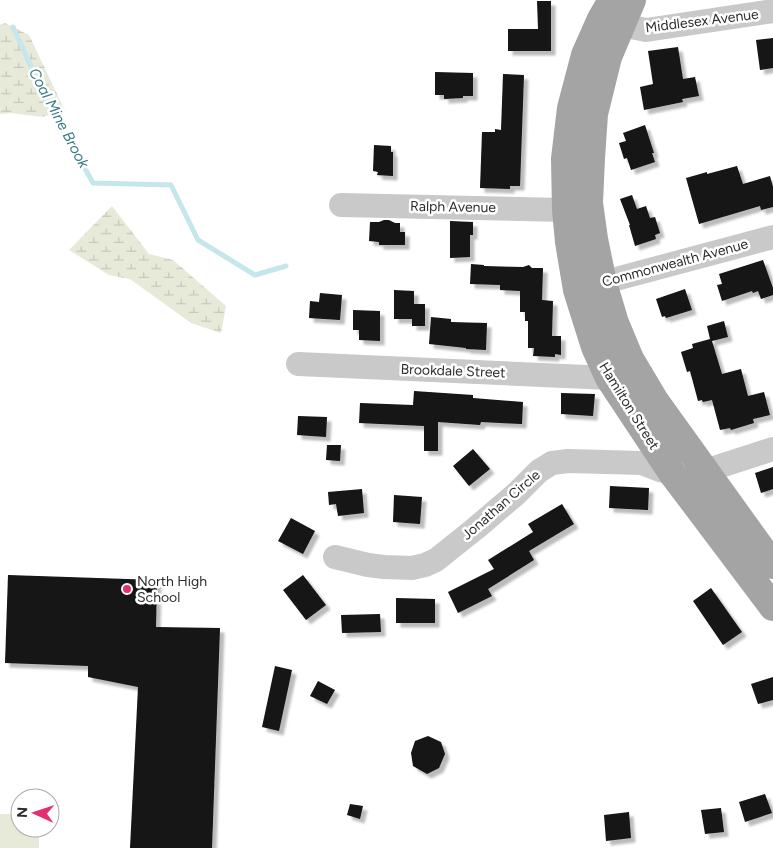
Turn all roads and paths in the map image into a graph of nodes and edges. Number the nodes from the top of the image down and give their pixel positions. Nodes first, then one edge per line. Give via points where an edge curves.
1 (632, 0) edge
2 (773, 11) edge
3 (611, 15) edge
4 (341, 205) dead end
5 (566, 210) junction
6 (773, 237) edge
7 (603, 283) junction
8 (577, 290) junction
9 (298, 364) dead end
10 (609, 378) junction
11 (773, 449) edge
12 (705, 471) junction
13 (672, 473) junction
14 (335, 558) dead end
15 (773, 565) edge
16 (773, 607) edge

1 - 3 main road, Hamilton Street
2 - 3 street, Middlesex Avenue via 646,30
3 - 5 main road, Hamilton Street via 585,55 571,108 565,159
3 - 7 main road, Hamilton Street via 608,57 594,114 591,158 590,203
4 - 5 street, Ralph Avenue
5 - 8 main road, Hamilton Street
6 - 7 street, Commonwealth Avenue
7 - 8 street, Commonwealth Avenue
7 - 12 main road, Hamilton Street via 630,359 655,401
8 - 10 main road, Hamilton Street via 595,347
9 - 10 street, Brookdale Street
10 - 13 main road, Hamilton Street
11 - 12 street
12 - 15 main road, Hamilton Street
13 - 14 street, Jonathan Circle via 642,463 552,463 476,528 425,565 384,567
13 - 16 main road, Hamilton Street

